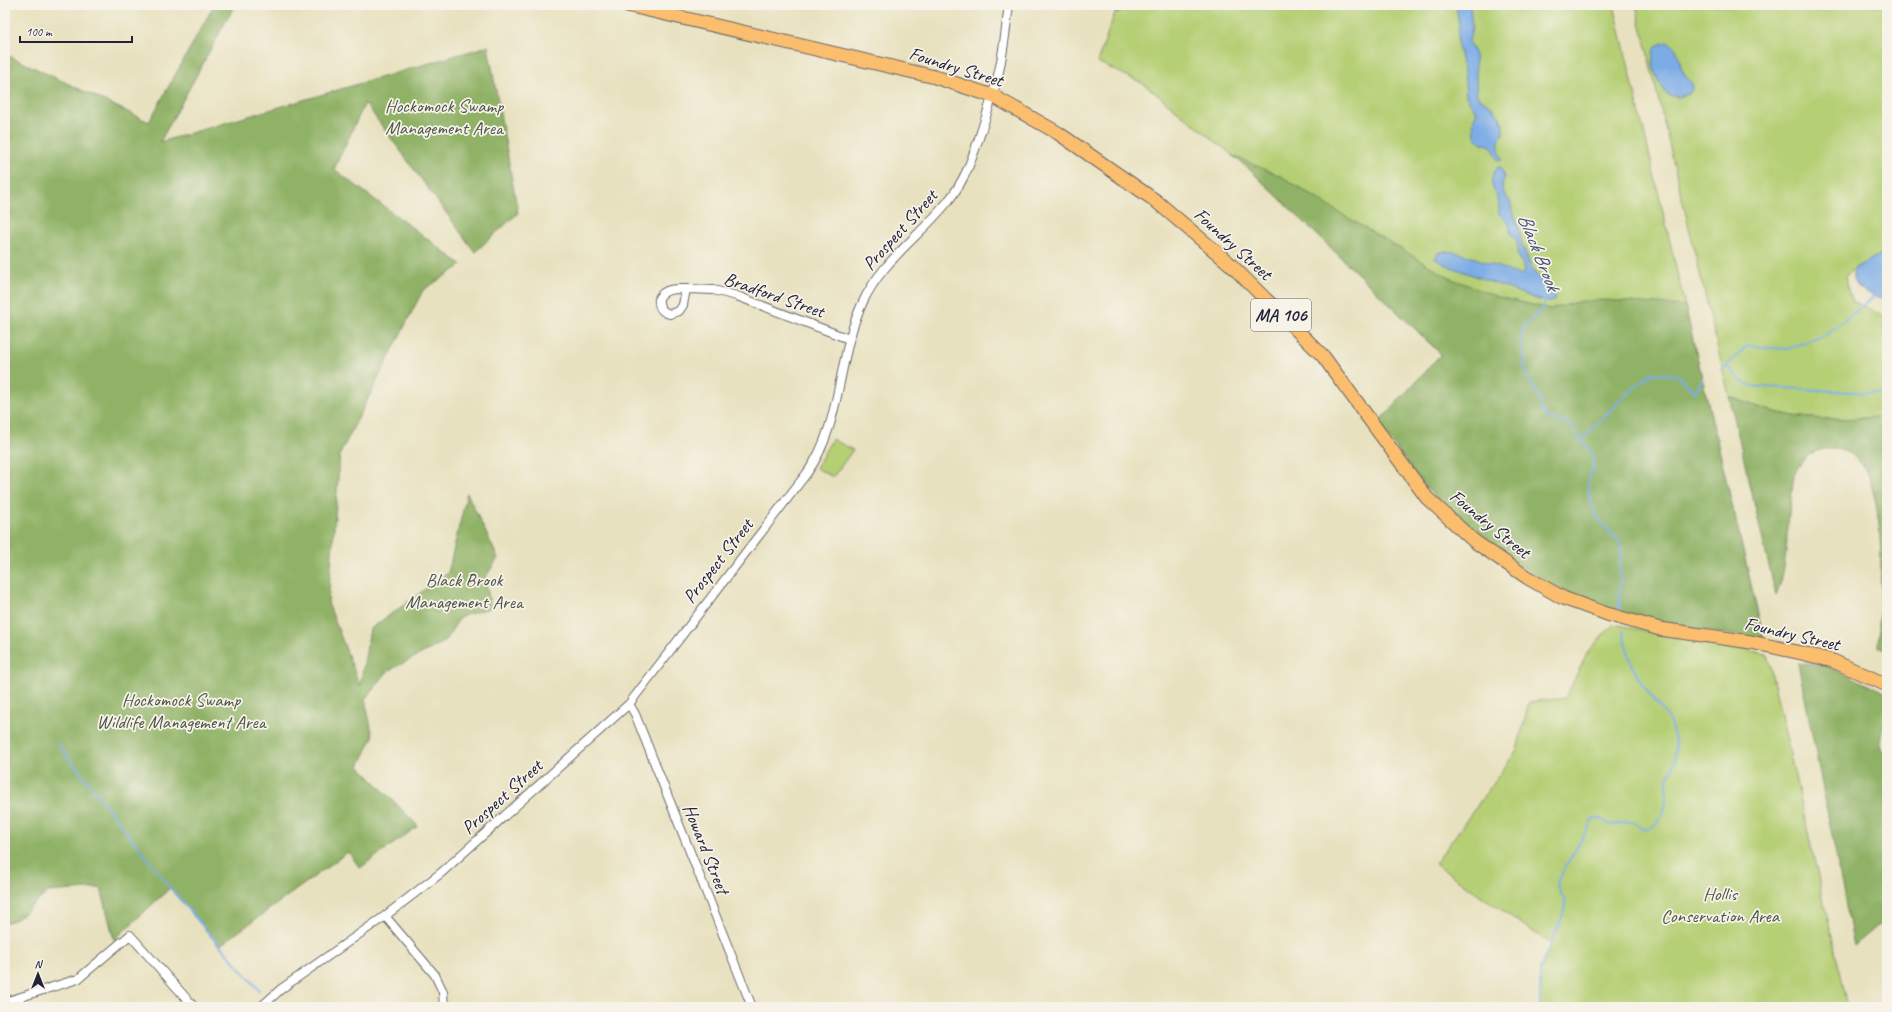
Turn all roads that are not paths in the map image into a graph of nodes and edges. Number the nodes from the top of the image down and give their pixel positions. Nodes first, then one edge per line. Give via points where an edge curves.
1 (627, 5) edge
2 (1009, 5) edge
3 (993, 96) junction
4 (686, 289) dead end
5 (850, 339) junction
6 (1887, 685) edge
7 (629, 704) junction
8 (385, 916) junction
9 (5, 1002) edge
10 (194, 1007) edge
11 (261, 1007) edge
12 (444, 1007) edge
13 (752, 1007) edge

1 - 3 main road, Foundry Street / MA 106 via 935,77
2 - 3 street, Prospect Street
3 - 5 street, Prospect Street via 970,166 962,182 940,210 876,277 861,306
3 - 6 main road, Foundry Street / MA 106 via 1058,133 1156,201 1229,263 1323,356 1427,498 1474,541 1528,578 1563,598 1607,614 1660,628 1751,642 1806,654 1833,661
4 - 5 street, Bradford Street via 732,294
5 - 7 street, Prospect Street via 827,432 815,461
7 - 8 street, Prospect Street via 441,873
7 - 13 street, Howard Street
8 - 11 street, Prospect Street via 281,989
8 - 12 street via 435,974 443,992
9 - 10 street via 78,979 130,935

